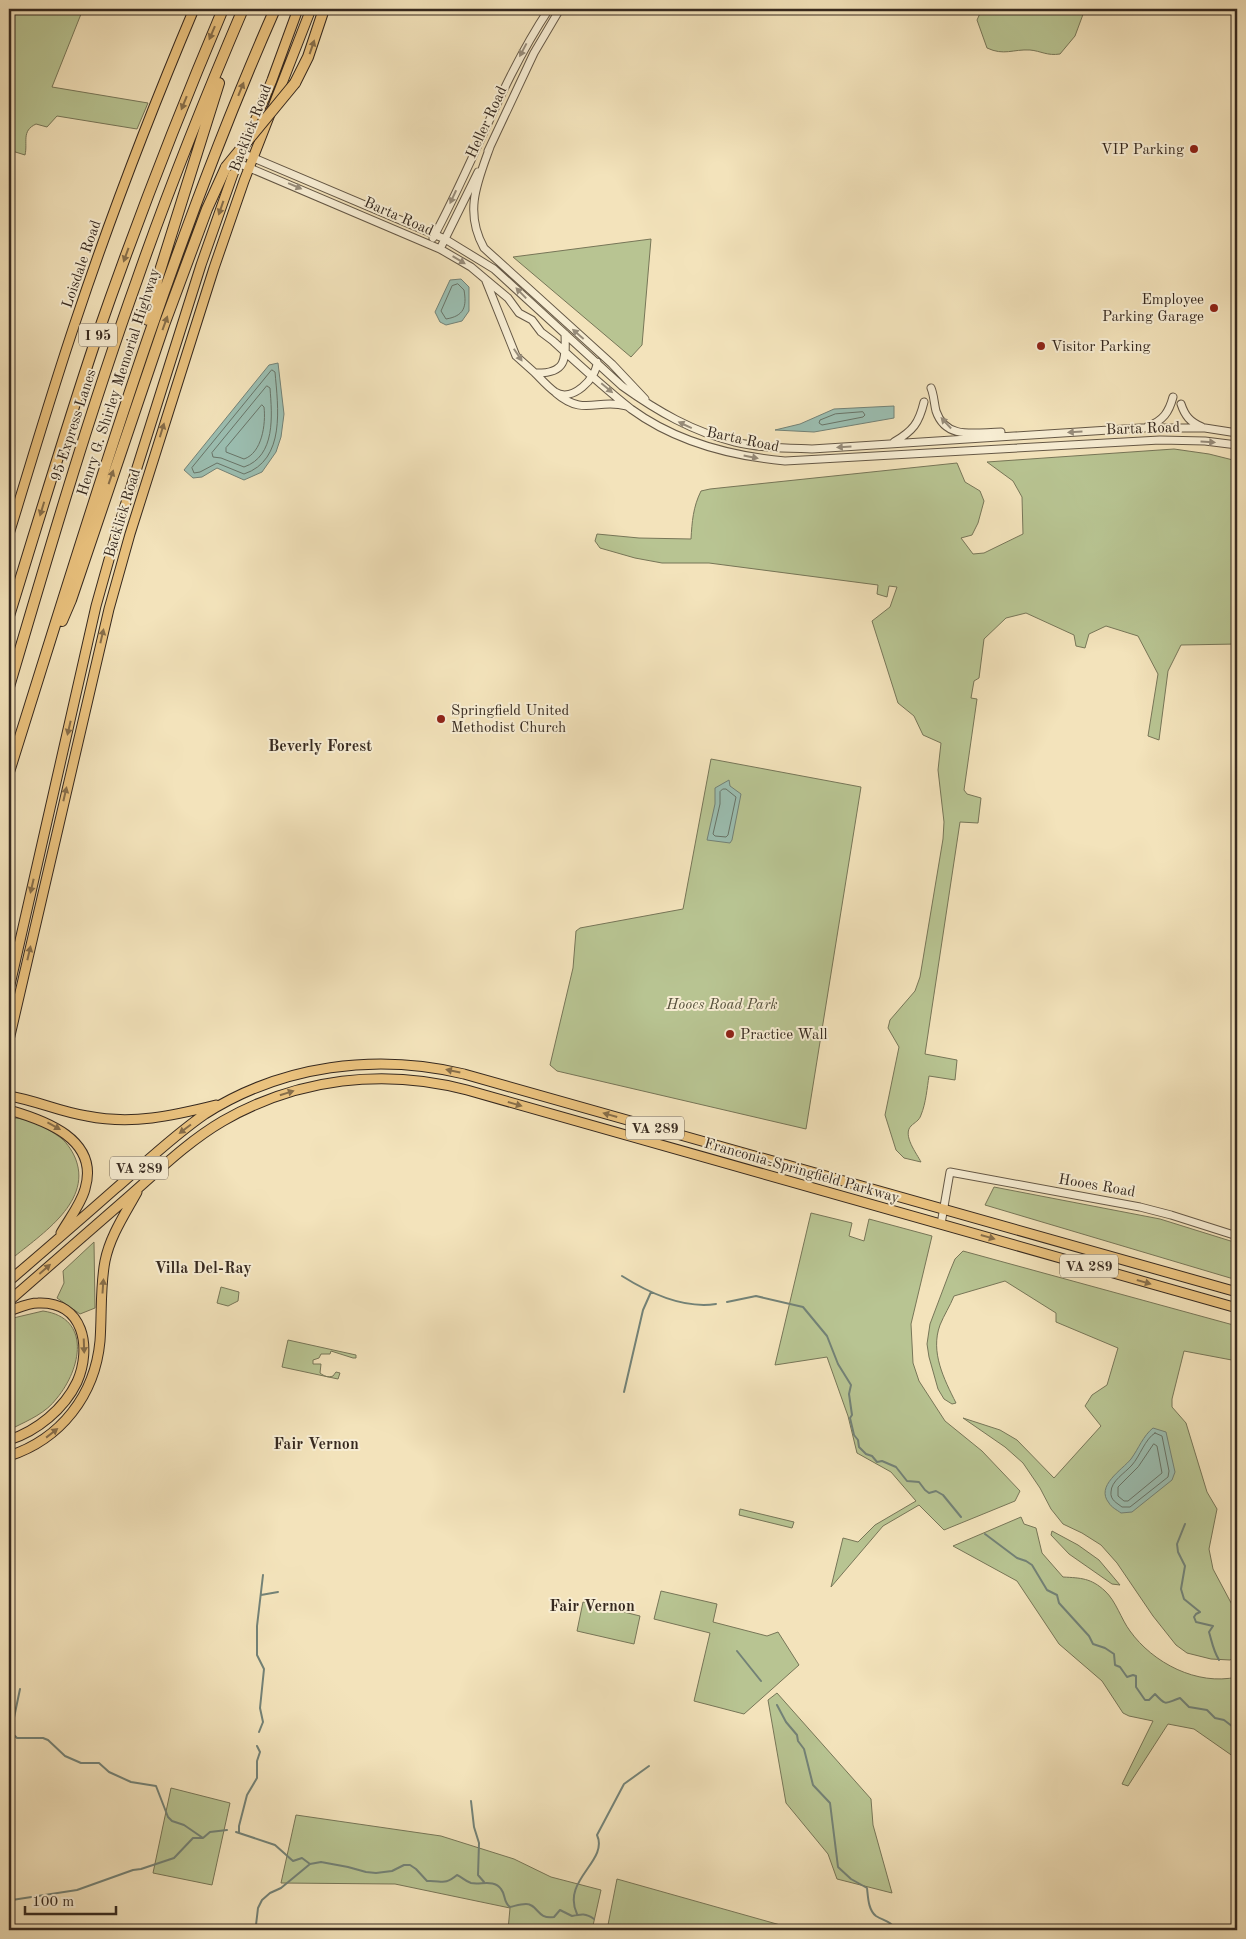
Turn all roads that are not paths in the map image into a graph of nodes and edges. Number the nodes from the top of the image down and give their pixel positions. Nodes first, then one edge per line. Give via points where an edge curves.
1 (194, 9) edge
2 (223, 9) edge
3 (244, 9) edge
4 (275, 9) edge
5 (298, 9) edge
6 (312, 9) edge
7 (324, 9) edge
8 (549, 9) edge
9 (560, 9) edge
10 (490, 147) junction
11 (242, 153) junction
12 (254, 158) junction
13 (238, 163) junction
14 (250, 168) junction
15 (435, 234) junction
16 (445, 239) junction
17 (430, 244) junction
18 (440, 249) junction
19 (483, 263) junction
20 (509, 272) junction
21 (485, 279) junction
22 (565, 334) junction
23 (144, 348) junction
24 (566, 353) junction
25 (596, 362) junction
26 (535, 373) junction
27 (592, 376) junction
28 (931, 388) dead end
29 (556, 393) junction
30 (1173, 397) dead end
31 (924, 402) dead end
32 (1182, 404) dead end
33 (650, 405) junction
34 (629, 407) junction
35 (1140, 428) junction
36 (1205, 428) junction
37 (1237, 433) edge
38 (1044, 434) junction
39 (893, 443) junction
40 (1237, 445) edge
41 (9, 534) edge
42 (9, 616) edge
43 (41, 670) junction
44 (9, 687) edge
45 (9, 772) edge
46 (9, 990) edge
47 (9, 1040) edge
48 (9, 1096) edge
49 (226, 1103) junction
50 (9, 1110) edge
51 (141, 1186) junction
52 (943, 1209) junction
53 (941, 1224) junction
54 (1237, 1236) edge
55 (57, 1240) junction
56 (9, 1281) edge
57 (1237, 1292) edge
58 (9, 1301) edge
59 (1237, 1308) edge
60 (9, 1311) edge
61 (9, 1440) edge
62 (9, 1456) edge

1 - 41 main road, Loisdale Road via 101,248
2 -> 42 highway, I 95 via 168,142 110,301
3 - 23 highway via 158,277
3 - 44 highway, 95 Express Lanes via 190,138 137,279 84,438
23 -> 4 highway, Henry G. Shirley Memorial Highway via 217,148
5 - 11 main road, Backlick Road
6 - 12 main road, Backlick Road
43 -> 7 highway, bridge via 71,600 164,325 207,209 226,167 295,84
8 -> 15 street, Heller Road via 511,72
9 - 10 street, Heller Road via 534,53
10 - 16 street, Heller Road
10 - 20 street via 472,212 484,248
11 - 12 street, Barta Road
11 - 13 main road, Backlick Road
12 - 14 main road, Backlick Road
12 - 15 street, Barta Road
13 - 14 street, Barta Road
13 -> 46 main road, Backlick Road via 198,274 106,568
14 -> 17 street, Barta Road
47 -> 14 main road, Backlick Road via 116,580 206,293
15 - 16 street, Barta Road
15 - 17 street, Heller Road
16 - 18 street, Heller Road
16 - 19 street, Barta Road
17 - 18 street, Barta Road
18 -> 21 street, Barta Road
19 - 20 street
22 -> 19 street, Barta Road
33 -> 20 street via 612,364
21 - 24 street, Barta Road
21 -> 26 street via 516,356
22 - 24 street
22 - 25 street, Barta Road
23 - 43 highway, Henry G. Shirley Memorial Highway
24 - 26 street via 558,370
24 - 27 street, Barta Road
25 - 27 street
25 - 33 street, Barta Road via 622,386
26 - 29 street
27 - 29 street via 574,393
27 -> 34 street, Barta Road
38 -> 28 street via 958,432 946,425 936,411
29 - 34 street via 571,404 580,406 619,404
30 - 35 street via 1164,417
31 - 39 street via 915,425 908,434
32 - 36 street via 1188,419
39 -> 33 street, Barta Road via 812,449 772,448 736,442 697,430
34 -> 40 street, Barta Road via 663,428 721,452 785,462 1160,440
35 - 36 street, Barta Road
35 -> 38 street, Barta Road
36 - 37 street, Barta Road
38 - 39 street, Barta Road
43 - 45 highway, Henry G. Shirley Memorial Highway
48 - 49 main road via 76,1114 120,1120 159,1118
52 -> 49 main road, Franconia-Springfield Parkway / VA 289 via 432,1067 388,1063 331,1067 277,1080
49 -> 55 main road, Franconia-Springfield Parkway / VA 289 via 178,1134
50 -> 55 main road via 56,1127 83,1155 87,1170 85,1188
51 -> 53 main road, Franconia-Springfield Parkway / VA 289 via 208,1131 257,1104 325,1083 364,1078 402,1079 467,1090
58 -> 51 main road, Franconia-Springfield Parkway / VA 289
62 -> 51 main road via 31,1447 58,1428 75,1410 87,1390 98,1358 107,1253
52 - 53 street
52 - 54 street, Hooes Road via 950,1172 1140,1207
52 - 57 main road, Franconia-Springfield Parkway / VA 289
53 -> 59 main road, Franconia-Springfield Parkway / VA 289
55 - 56 main road, Franconia-Springfield Parkway / VA 289
60 -> 61 main road via 39,1303 62,1308 80,1326 85,1347 79,1377 62,1404 35,1428

